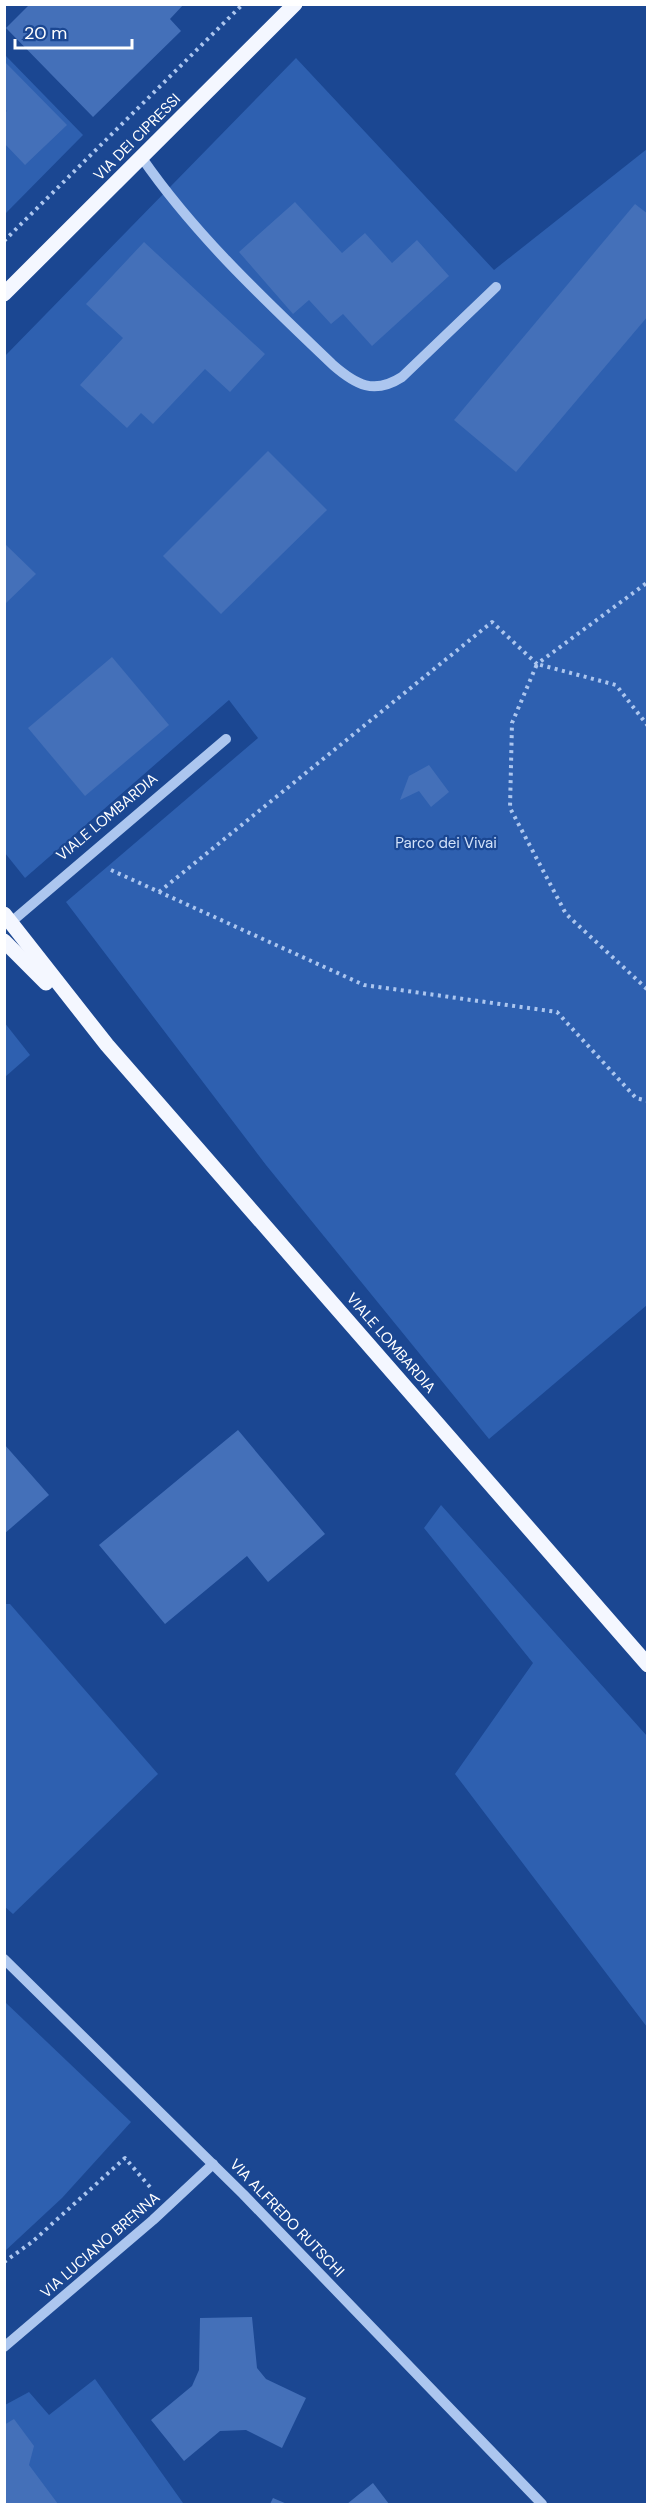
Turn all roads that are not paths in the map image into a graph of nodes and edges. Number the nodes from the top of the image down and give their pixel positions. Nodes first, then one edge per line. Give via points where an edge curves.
1 (295, 4) edge
2 (142, 158) junction
3 (496, 287) dead end
4 (4, 294) edge
5 (226, 739) dead end
6 (7, 919) edge
7 (4, 941) edge
8 (107, 1045) junction
9 (648, 1665) edge
10 (4, 1959) edge
11 (213, 2164) junction
12 (4, 2347) edge
13 (542, 2505) edge

1 - 2 main road, VIA DEI CIPRESSI
2 - 3 street via 216,252 333,365 366,386 386,386 402,377
2 - 4 main road, VIA DEI CIPRESSI
5 - 6 street, VIALE LOMBARDIA via 86,858
6 - 8 main road, VIALE LOMBARDIA
7 - 8 main road, VIALE LOMBARDIA
8 - 9 main road, VIALE LOMBARDIA
10 - 11 street, VIA ALFREDO RUTSCHI
11 - 12 street, VIA LUCIANO BRENNA
11 - 13 street, VIA ALFREDO RUTSCHI

